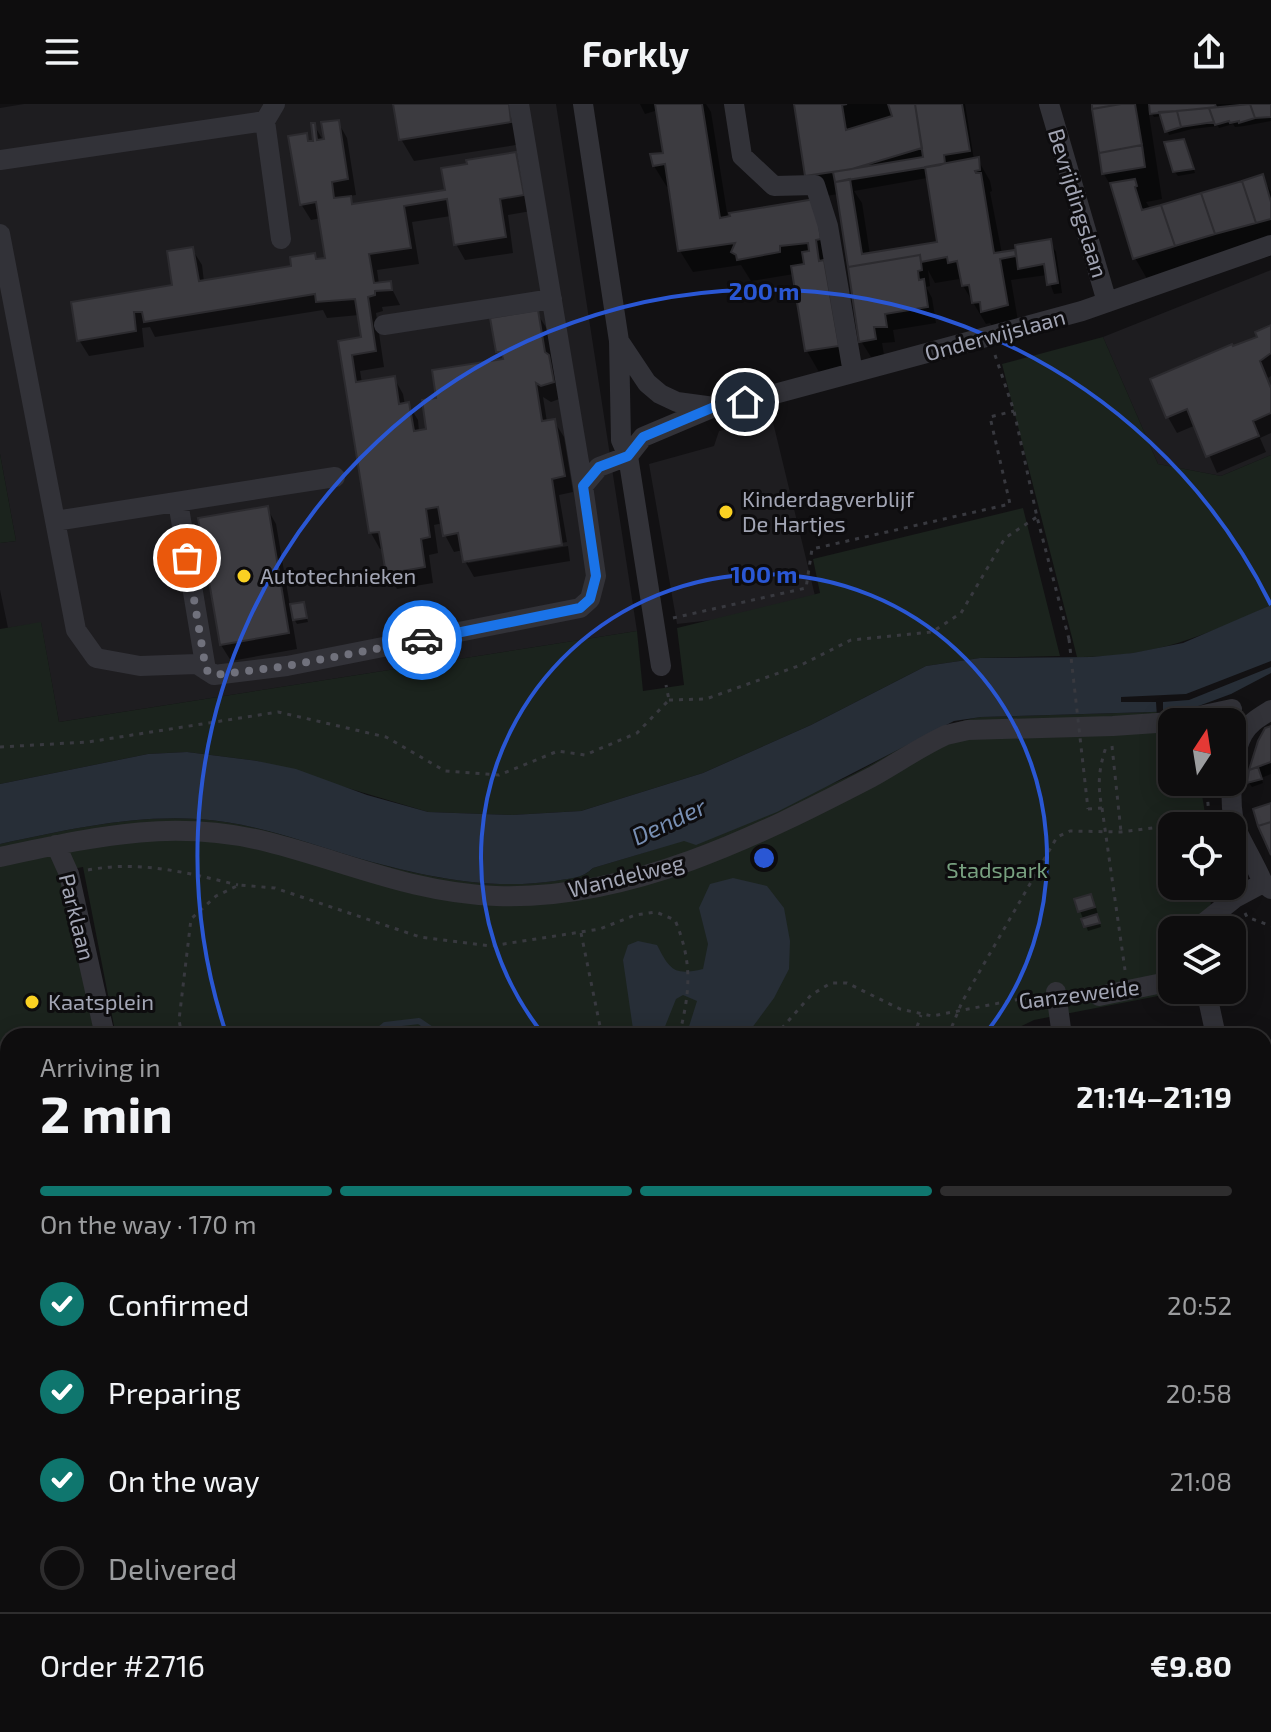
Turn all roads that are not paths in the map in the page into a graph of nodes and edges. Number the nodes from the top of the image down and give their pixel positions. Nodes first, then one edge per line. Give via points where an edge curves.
1 (519, 104) edge
2 (583, 104) edge
3 (734, 104) edge
4 (1049, 104) edge
5 (270, 113) edge
6 (0, 160) edge
7 (0, 234) edge
8 (281, 239) dead end
9 (1271, 245) edge
10 (552, 299) junction
11 (1107, 302) junction
12 (384, 325) dead end
13 (619, 341) junction
14 (853, 373) junction
15 (714, 407) junction
16 (628, 456) junction
17 (335, 477) dead end
18 (583, 486) junction
19 (178, 502) junction
20 (55, 521) junction
21 (661, 666) road end
22 (206, 670) junction
23 (1271, 710) edge
24 (1158, 722) edge
25 (56, 845) junction
26 (0, 857) edge
27 (1267, 886) edge
28 (1212, 916) edge
29 (1158, 984) edge
30 (1056, 992) road end
31 (1099, 996) dead end
32 (1209, 1004) edge
33 (103, 1028) edge
34 (1061, 1028) edge
35 (1214, 1028) edge

1 - 10 street
2 - 13 street, Onderwijslaan
3 - 14 street via 742,156 774,186 815,185 828,226
4 - 11 street, Bevrijdingslaan
5 - 6 street
5 - 8 street
7 - 20 street
9 - 11 street, Onderwijslaan
10 - 12 street
10 - 18 street
11 - 14 street, Onderwijslaan
13 - 15 street, Onderwijslaan via 660,394
13 - 16 street, Onderwijslaan via 621,440
14 - 15 street, Onderwijslaan
15 - 16 street, Onderwijslaan via 643,437
16 - 18 street via 599,467
16 - 21 street, Onderwijslaan
17 - 19 street
18 - 22 street via 596,576 590,599 580,608 287,666 214,675
19 - 20 street
19 - 22 street
20 - 22 street via 76,630 96,658 140,666 197,664
23 - 27 street via 1242,736 1234,769 1236,831
24 - 25 street, Wandelweg via 946,735 735,844 628,879 570,891 499,896 440,891 266,842 204,831 146,830
25 - 26 street, Wandelweg
25 - 33 street, Parklaan via 69,874
27 - 28 street via 1235,898
29 - 31 street, Ganzeweide
30 - 34 street
32 - 35 street

